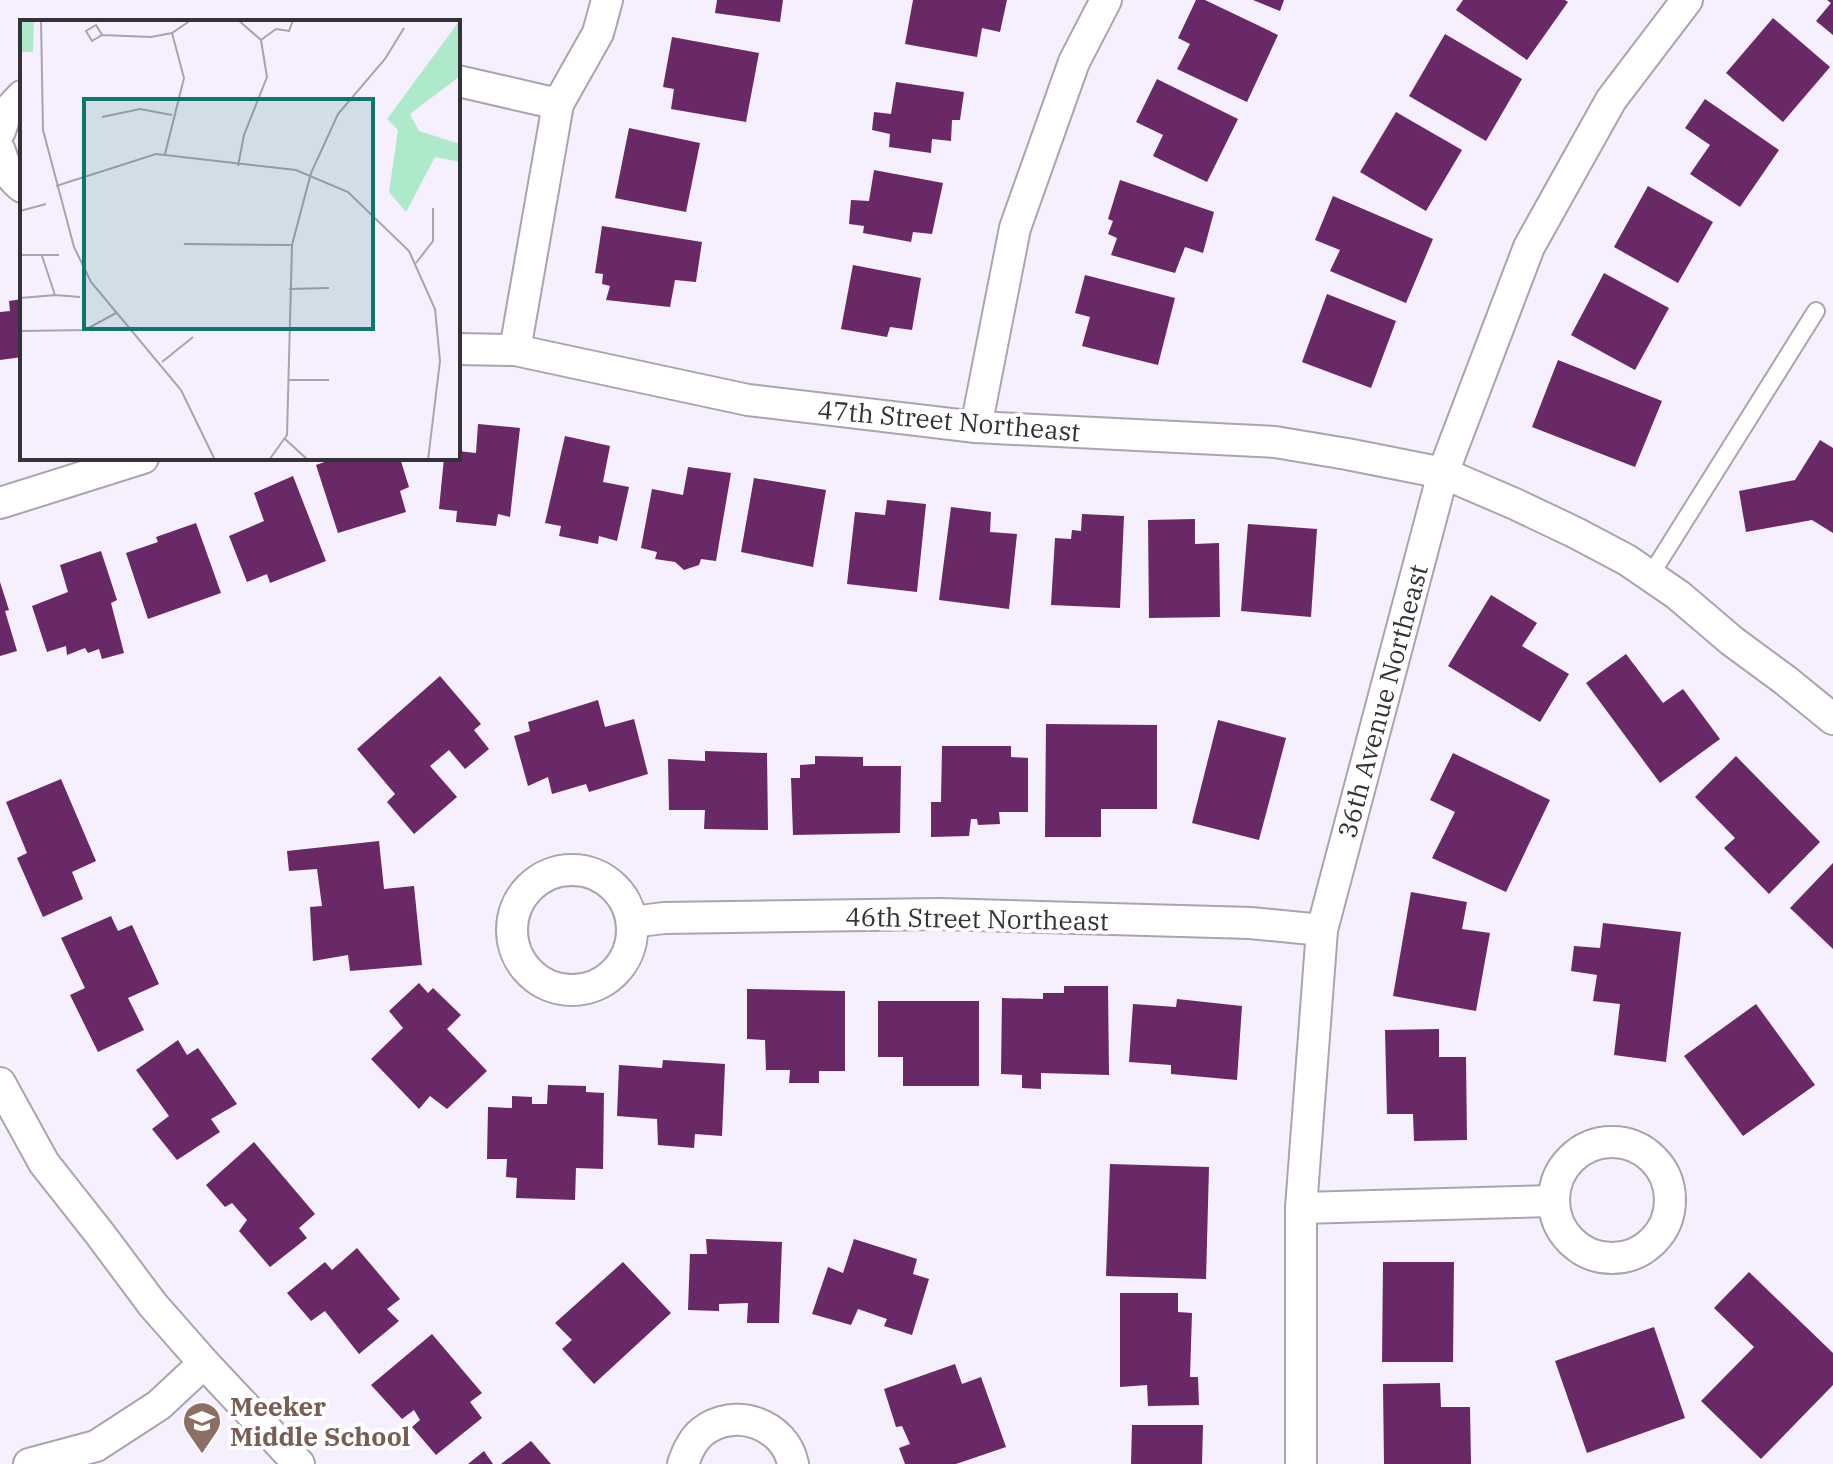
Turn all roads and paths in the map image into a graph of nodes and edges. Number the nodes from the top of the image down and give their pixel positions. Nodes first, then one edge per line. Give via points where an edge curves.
1 (607, 0) edge
2 (1106, 0) edge
3 (1687, 0) edge
4 (460, 81) edge
5 (20, 98) edge
6 (558, 104) junction
7 (0, 131) edge
8 (0, 151) edge
9 (20, 186) edge
10 (1816, 311) dead end
11 (460, 349) edge
12 (515, 350) junction
13 (976, 427) junction
14 (137, 460) edge
15 (1443, 473) junction
16 (0, 503) edge
17 (1650, 576) junction
18 (1833, 719) edge
19 (632, 922) junction
20 (1322, 930) junction
21 (0, 1083) edge
22 (1554, 1201) dead end
23 (1301, 1208) junction
24 (204, 1363) junction
25 (29, 1464) edge
26 (299, 1464) edge
27 (683, 1464) edge
28 (793, 1464) edge
29 (1301, 1464) edge

1 - 6 street via 598,33
2 - 13 street via 1074,62 1015,228
3 - 15 street, 36th Avenue Northeast via 1611,100 1529,247
4 - 6 street
5 - 7 street via 6,113
6 - 12 street
8 - 9 street via 4,166
10 - 17 lane
11 - 12 street, 47th Street Northeast
12 - 13 street, 47th Street Northeast via 748,400
13 - 15 street, 47th Street Northeast via 1275,442
14 - 16 street
15 - 17 street, 47th Street Northeast via 1576,533
15 - 20 street, 36th Avenue Northeast
17 - 18 street, 47th Street Northeast
19 - 19 street via 616,888 601,876 564,869 530,886 518,901 511,937 516,955 542,983 579,989 613,974 625,959
19 - 20 street, 46th Street Northeast via 939,914
20 - 23 street, 36th Avenue Northeast
21 - 24 street via 44,1163
22 - 23 street
23 - 29 street, 36th Avenue Northeast
24 - 25 street via 159,1405 96,1446
24 - 26 street
27 - 28 street via 702,1432 735,1420 769,1428 782,1440

